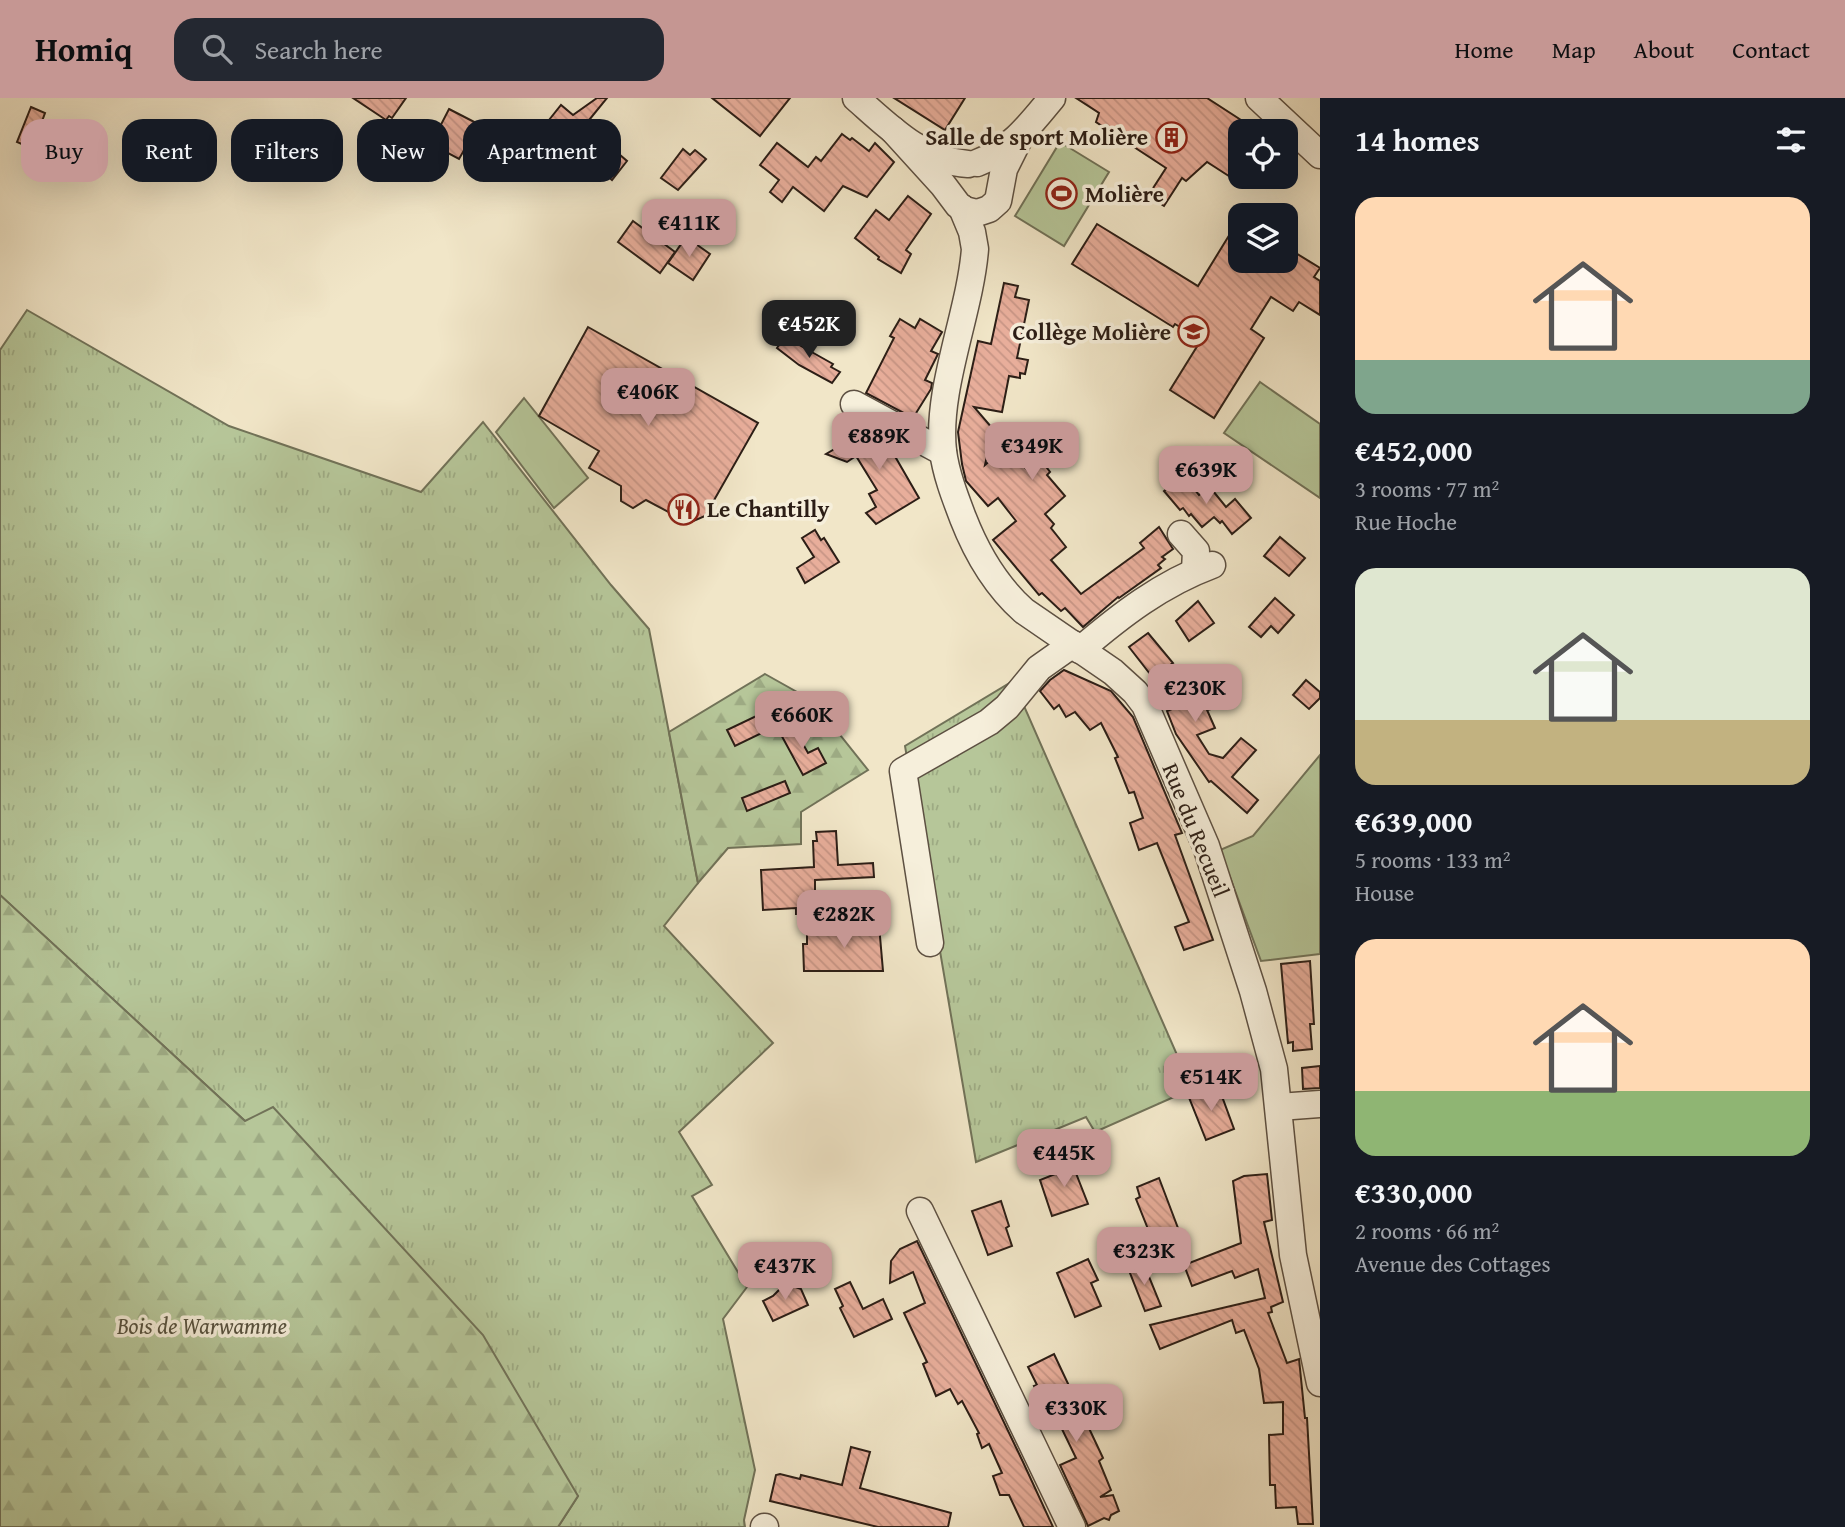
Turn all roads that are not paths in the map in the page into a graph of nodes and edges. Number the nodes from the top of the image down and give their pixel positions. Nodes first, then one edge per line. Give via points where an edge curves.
1 (856, 98) edge
2 (1052, 98) edge
3 (1259, 98) edge
4 (1277, 98) edge
5 (893, 131) junction
6 (1020, 138) junction
7 (1320, 138) edge
8 (1320, 155) edge
9 (972, 164) junction
10 (997, 196) junction
11 (958, 203) junction
12 (973, 272) junction
13 (854, 404) dead end
14 (943, 452) junction
15 (1181, 534) dead end
16 (1076, 647) junction
17 (930, 943) dead end
18 (1320, 1104) edge
19 (1279, 1107) junction
20 (920, 1211) dead end
21 (1309, 1274) edge
22 (1320, 1383) edge
23 (1072, 1527) edge

1 - 5 street, Rue du Recueil
2 - 6 street
3 - 8 street
4 - 7 street
5 - 9 street, Rue du Recueil via 937,159
5 - 11 street, Rue du Recueil
6 - 9 street via 996,155
6 - 10 street, Rue du Recueil
9 - 10 street via 985,164 995,171
9 - 11 street via 953,178 951,186
10 - 11 street via 977,213
10 - 12 street, Rue du Recueil via 983,226 983,244
11 - 12 street, Rue du Recueil via 975,239
12 - 14 street, Rue du Recueil via 947,391
13 - 14 street
14 - 16 street, Rue du Recueil via 964,522 986,566 1010,599
15 - 16 street via 1203,568 1153,593
16 - 17 street via 1039,668 989,722 903,772
16 - 19 street, Rue du Recueil via 1125,682 1145,705 1206,846 1229,914 1270,1050
18 - 19 street
19 - 21 street, Rue du Recueil via 1290,1222
20 - 23 street
21 - 22 street, Rue du Recueil

